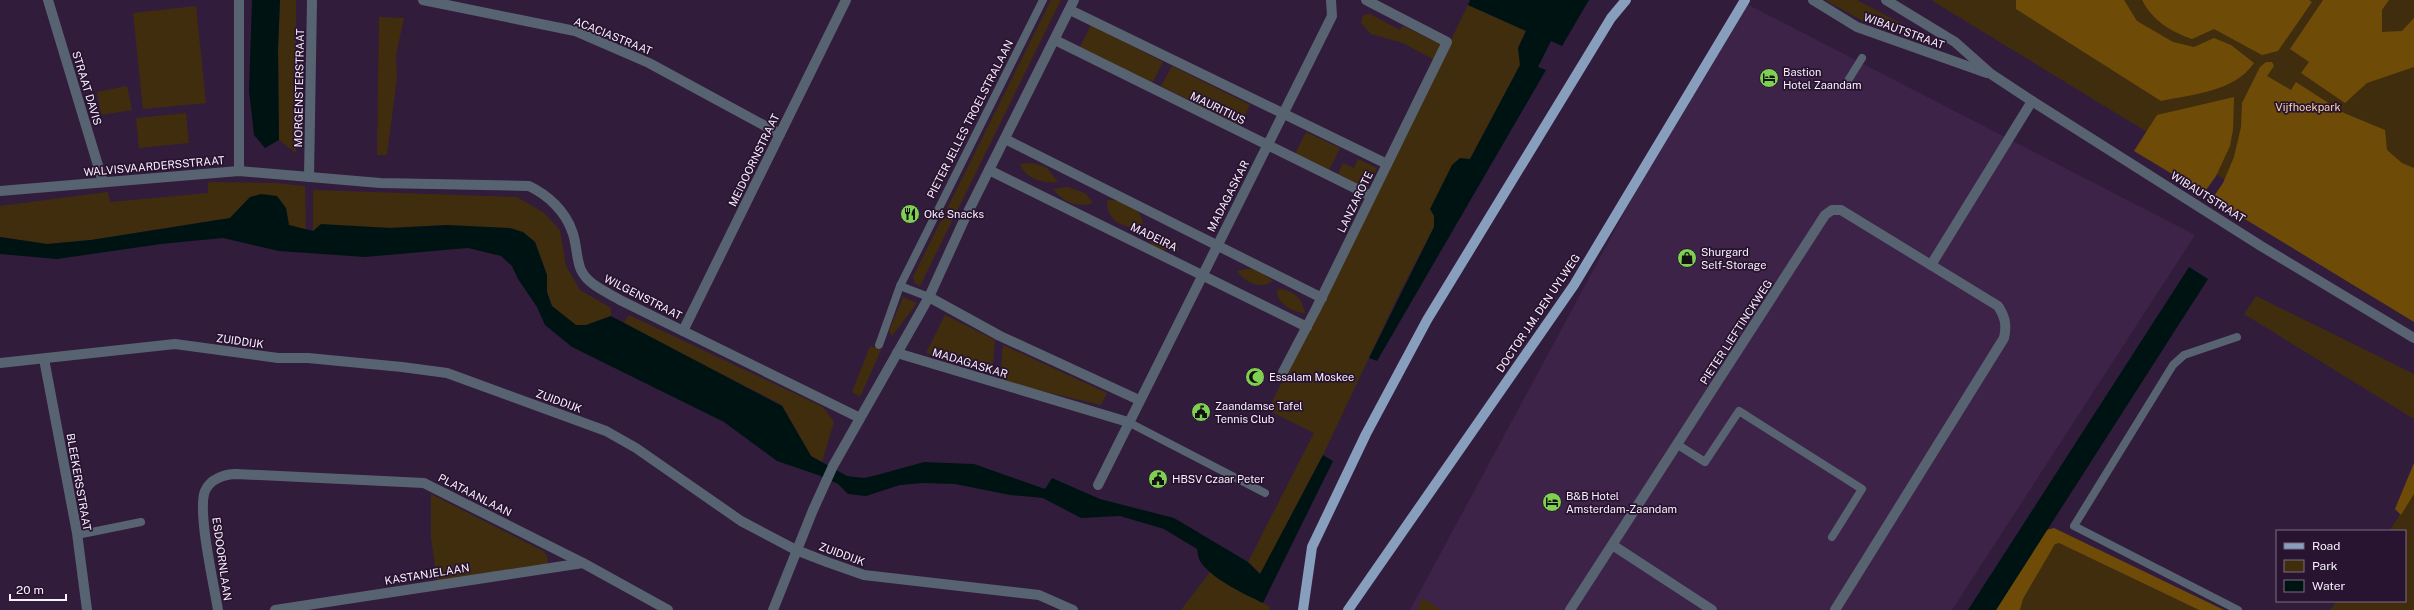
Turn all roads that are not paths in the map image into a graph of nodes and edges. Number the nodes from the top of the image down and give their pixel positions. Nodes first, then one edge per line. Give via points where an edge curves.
1 (48, 0) edge
2 (239, 0) edge
3 (312, 0) edge
4 (423, 0) edge
5 (846, 0) edge
6 (1043, 0) edge
7 (1074, 0) edge
8 (1331, 0) edge
9 (1366, 0) edge
10 (1626, 0) edge
11 (1745, 0) edge
12 (1813, 0) edge
13 (1886, 0) edge
14 (1070, 10) junction
15 (1055, 40) junction
16 (1862, 58) dead end
17 (1991, 74) junction
18 (1844, 87) dead end
19 (2032, 101) junction
20 (1282, 114) junction
21 (780, 134) junction
22 (1005, 139) junction
23 (1267, 145) junction
24 (1387, 164) junction
25 (989, 170) junction
26 (239, 171) junction
27 (309, 176) junction
28 (103, 182) junction
29 (0, 191) edge
30 (1371, 196) junction
31 (1216, 246) junction
32 (1931, 265) junction
33 (1202, 274) junction
34 (900, 286) junction
35 (929, 297) junction
36 (1322, 298) junction
37 (1307, 327) junction
38 (683, 331) junction
39 (2237, 337) dead end
40 (2414, 338) edge
41 (879, 345) dead end
42 (897, 353) junction
43 (44, 359) junction
44 (0, 363) edge
45 (1283, 372) dead end
46 (1139, 400) junction
47 (860, 418) junction
48 (1128, 422) junction
49 (1678, 445) junction
50 (1098, 485) dead end
51 (1265, 493) dead end
52 (203, 511) joint
53 (141, 522) dead end
54 (77, 535) junction
55 (1832, 536) dead end
56 (1614, 546) junction
57 (796, 550) junction
58 (583, 563) junction
59 (87, 610) edge
60 (218, 610) edge
61 (275, 610) edge
62 (668, 610) edge
63 (772, 610) edge
64 (1072, 610) edge
65 (1303, 610) edge
66 (1348, 610) edge
67 (1570, 610) edge
68 (1712, 610) edge
69 (1835, 610) edge
70 (2238, 610) edge

1 - 28 street, STRAAT DAVIS
2 - 26 street
3 - 27 street, MORGENSTERSTRAAT
4 - 21 street, ACACIASTRAAT via 575,31 649,63
5 - 21 street, MEIDOORNSTRAAT
6 - 34 lane, PIETER JELLES TROELSTRALAAN
7 - 14 street
8 - 20 street, MADAGASKAR via 1332,16
9 - 24 street, LANZAROTE via 1447,42
10 - 65 main road via 1611,18 1427,320 1366,434 1312,547
11 - 66 main road, DOCTOR J.M. DEN UYLWEG via 1574,285
12 - 17 street, WIBAUTSTRAAT via 1857,27
13 - 17 street, WIBAUTSTRAAT via 1955,42
14 - 15 street
14 - 20 street, MAURITIUS
15 - 22 street
15 - 23 street, MAURITIUS
16 - 18 lane
17 - 19 street, WIBAUTSTRAAT
19 - 32 street
19 - 40 street, WIBAUTSTRAAT via 2261,246
20 - 23 street, MADAGASKAR
20 - 24 street, MAURITIUS
21 - 38 street, MEIDOORNSTRAAT
22 - 25 street
22 - 31 street, MADEIRA
23 - 30 street, MAURITIUS
23 - 31 street, MADAGASKAR
24 - 30 street, LANZAROTE
25 - 33 street, MADEIRA
25 - 35 street
26 - 27 street, WALVISVAARDERSSTRAAT
26 - 28 street, WALVISVAARDERSSTRAAT
27 - 38 street, WILGENSTRAAT via 380,183 529,186 546,194 560,211 572,230 581,270 593,284
28 - 29 street, WALVISVAARDERSSTRAAT
30 - 36 street, LANZAROTE
31 - 33 street, MADAGASKAR
31 - 36 street, MADEIRA
32 - 49 street, PIETER LIEFTINCKWEG via 1848,213 1832,210 1825,215
32 - 69 street, PIETER LIEFTINCKWEG via 1998,306 2007,327 2004,338
33 - 37 street, MADEIRA
33 - 46 street, MADAGASKAR
34 - 35 lane
34 - 41 lane, PIETER JELLES TROELSTRALAAN
35 - 42 street
35 - 46 street via 1000,336
36 - 37 street, LANZAROTE
37 - 45 street, LANZAROTE
38 - 47 street, WILGENSTRAAT
39 - 70 lane via 2184,356 2173,365 2074,526
42 - 47 street
42 - 48 street, MADAGASKAR
43 - 44 street, ZUIDDIJK
43 - 54 street, BLEEKERSSTRAAT
43 - 57 street, ZUIDDIJK via 174,344 278,358 316,359 447,373 606,431 636,448 741,521
46 - 48 street, MADAGASKAR
47 - 57 street via 833,466
48 - 50 street, MADAGASKAR
48 - 51 lane
49 - 55 lane via 1705,462 1739,411 1862,489
49 - 56 street, PIETER LIEFTINCKWEG
52 - 58 street, PLATAANLAAN via 206,490 222,475 424,483
52 - 60 street, ESDOORNLAAN
53 - 54 lane
54 - 59 street, BLEEKERSSTRAAT
56 - 67 street, PIETER LIEFTINCKWEG
56 - 68 street
57 - 63 street
57 - 64 street, ZUIDDIJK via 864,576 1039,595
58 - 61 street, KASTANJELAAN
58 - 62 street, PLATAANLAAN

